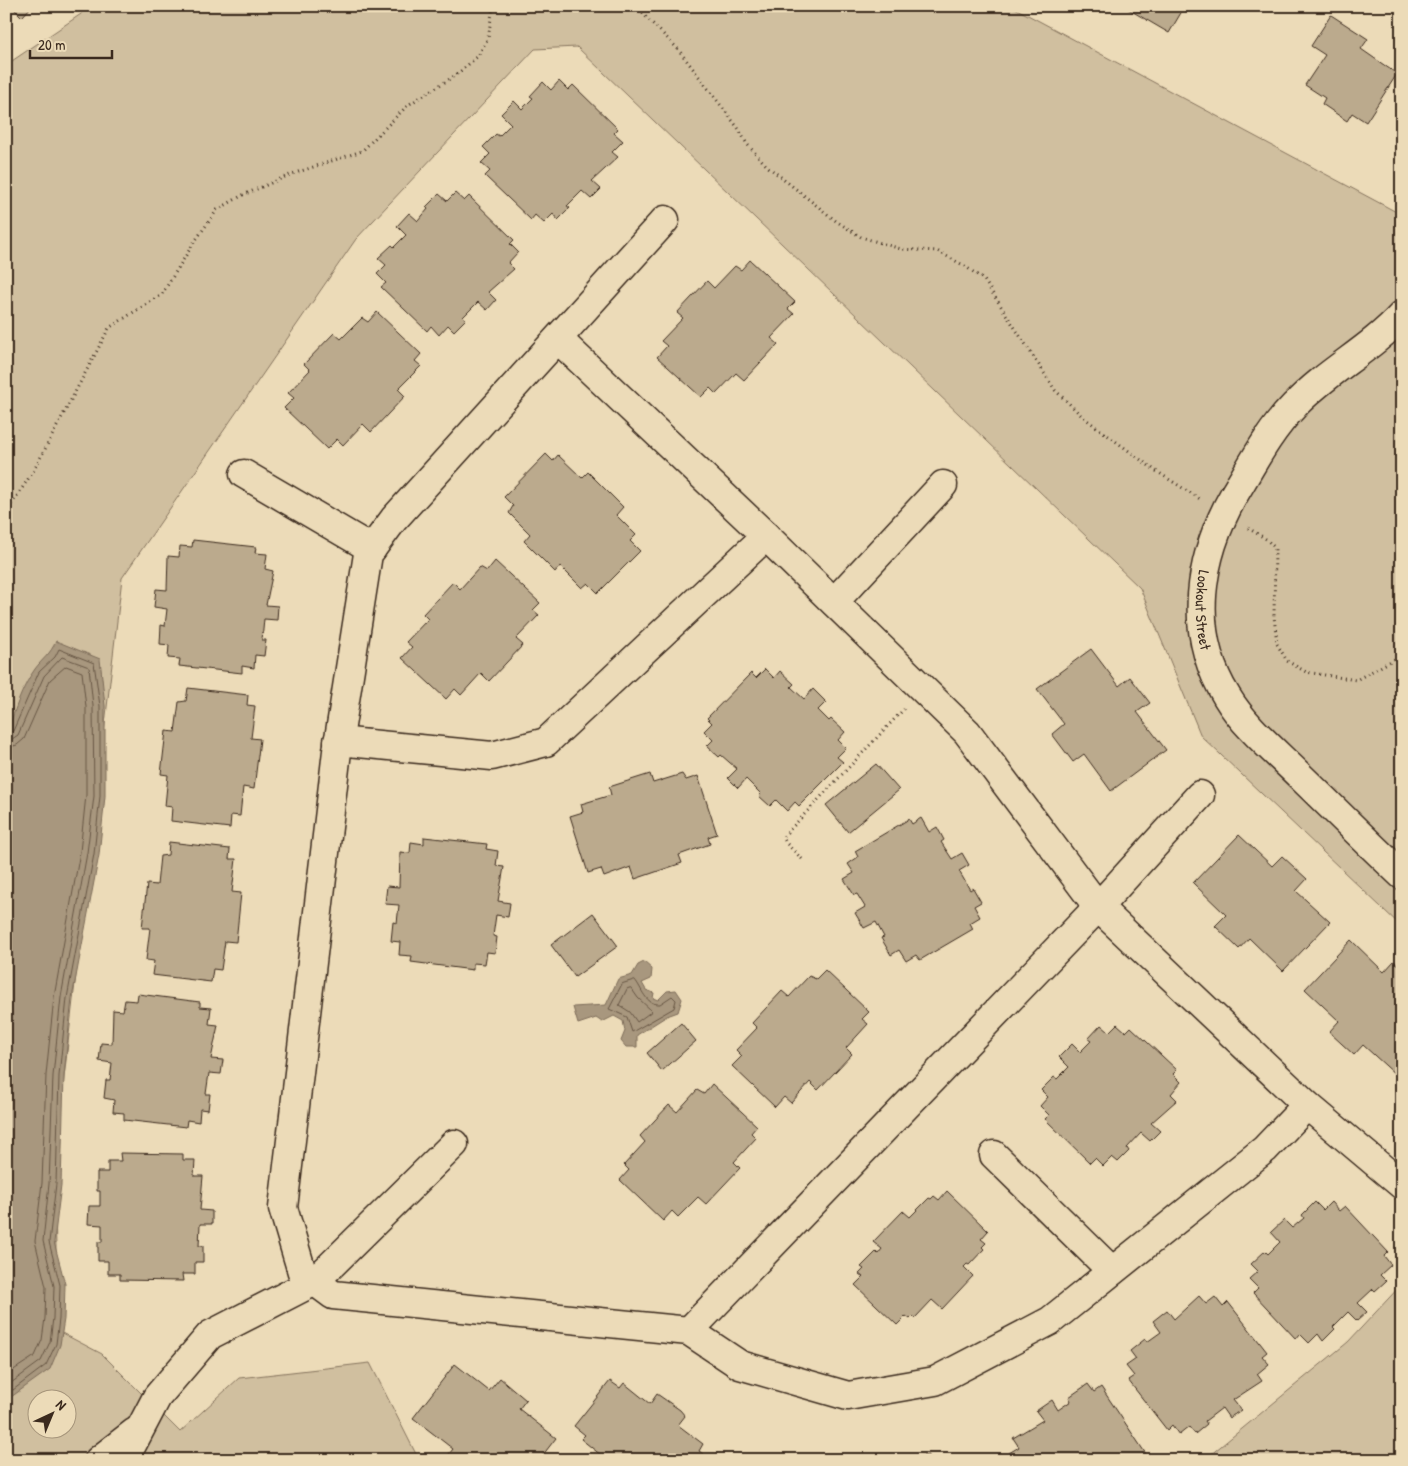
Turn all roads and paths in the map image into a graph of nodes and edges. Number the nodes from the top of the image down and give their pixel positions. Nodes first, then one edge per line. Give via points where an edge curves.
1 (493, 6) edge
2 (635, 6) edge
3 (665, 220) dead end
4 (1402, 316) edge
5 (559, 340) junction
6 (244, 474) dead end
7 (943, 485) dead end
8 (6, 512) edge
9 (1223, 514) junction
10 (766, 536) junction
11 (372, 549) junction
12 (834, 602) junction
13 (1402, 655) edge
14 (922, 688) junction
15 (338, 741) junction
16 (1200, 795) dead end
17 (802, 859) dead end
18 (1402, 875) edge
19 (1098, 907) junction
20 (1308, 1105) junction
21 (454, 1144) dead end
22 (994, 1155) dead end
23 (1398, 1176) edge
24 (1112, 1271) junction
25 (315, 1282) junction
26 (689, 1331) junction
27 (142, 1427) junction
28 (99, 1460) edge
29 (124, 1460) edge

1 - 8 path via 488,38 478,56 456,75 408,106 362,151 292,174 217,210 162,294 109,328 34,470
2 - 9 path via 678,49 767,166 861,237 901,249 937,252 984,280 1055,390 1083,417 1156,471
3 - 5 street
4 - 9 street, Lookout Street via 1294,406 1278,424
5 - 10 street
5 - 11 street via 394,520
6 - 11 street
7 - 12 street
9 - 13 path via 1266,539 1275,548 1274,616 1277,644 1287,661 1306,672 1356,680
9 - 18 street, Lookout Street via 1200,592 1203,632 1219,683 1258,735
10 - 12 street
10 - 15 street via 546,742 492,756
11 - 15 street via 368,554
12 - 14 street
14 - 17 path via 783,837
14 - 19 street via 967,732
15 - 25 street via 283,1208 302,1272
16 - 19 street
19 - 20 street
19 - 26 street
20 - 23 street
20 - 24 street via 1265,1149
21 - 25 street
22 - 24 street
24 - 26 street via 1050,1321 935,1381 848,1396 740,1365
25 - 26 street via 334,1295
25 - 27 street via 210,1335 157,1397
27 - 28 street
27 - 29 street

